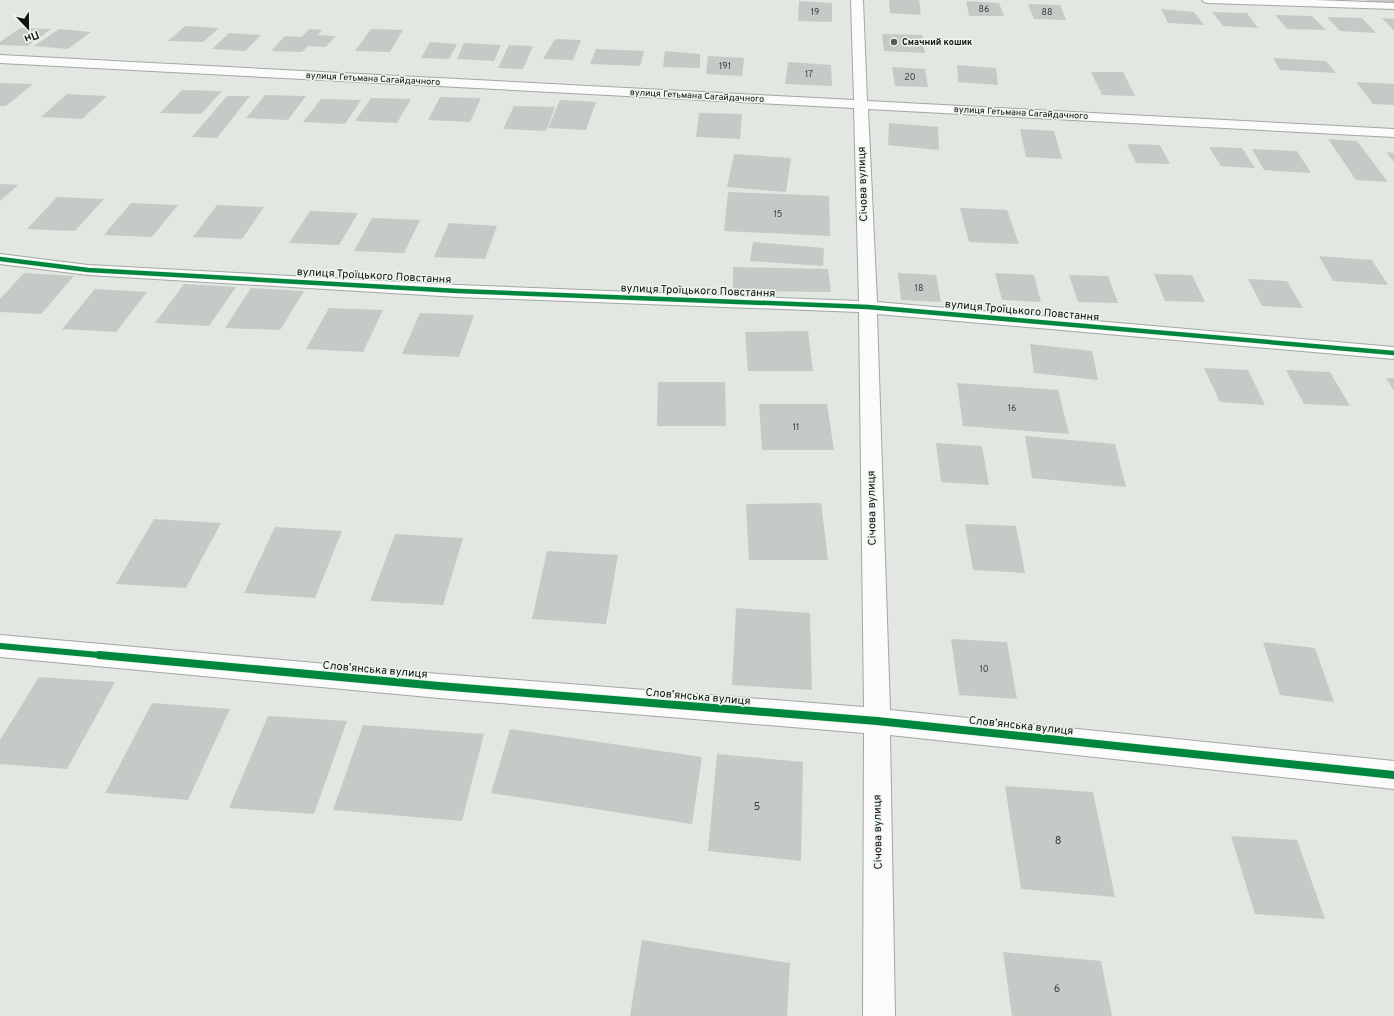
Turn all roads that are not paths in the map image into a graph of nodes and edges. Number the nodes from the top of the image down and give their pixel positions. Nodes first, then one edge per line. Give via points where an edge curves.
1 (857, 0) edge
2 (1208, 0) edge
3 (1394, 6) edge
4 (0, 59) edge
5 (860, 104) junction
6 (1394, 132) edge
7 (0, 259) edge
8 (868, 307) junction
9 (1394, 354) edge
10 (0, 646) edge
11 (877, 721) junction
12 (1394, 775) edge
13 (880, 1016) edge

1 - 5 street, Січова вулиця
2 - 3 street
4 - 5 street, вулиця Гетьмана Сагайдачного
5 - 6 street, вулиця Гетьмана Сагайдачного
5 - 8 street, Січова вулиця
7 - 8 street, вулиця Троїцького Повстання via 88,270 451,291
8 - 9 street, вулиця Троїцького Повстання
8 - 11 street, Січова вулиця
10 - 11 street, Словʼянська вулиця via 447,687
11 - 12 street, Словʼянська вулиця
11 - 13 street, Січова вулиця

